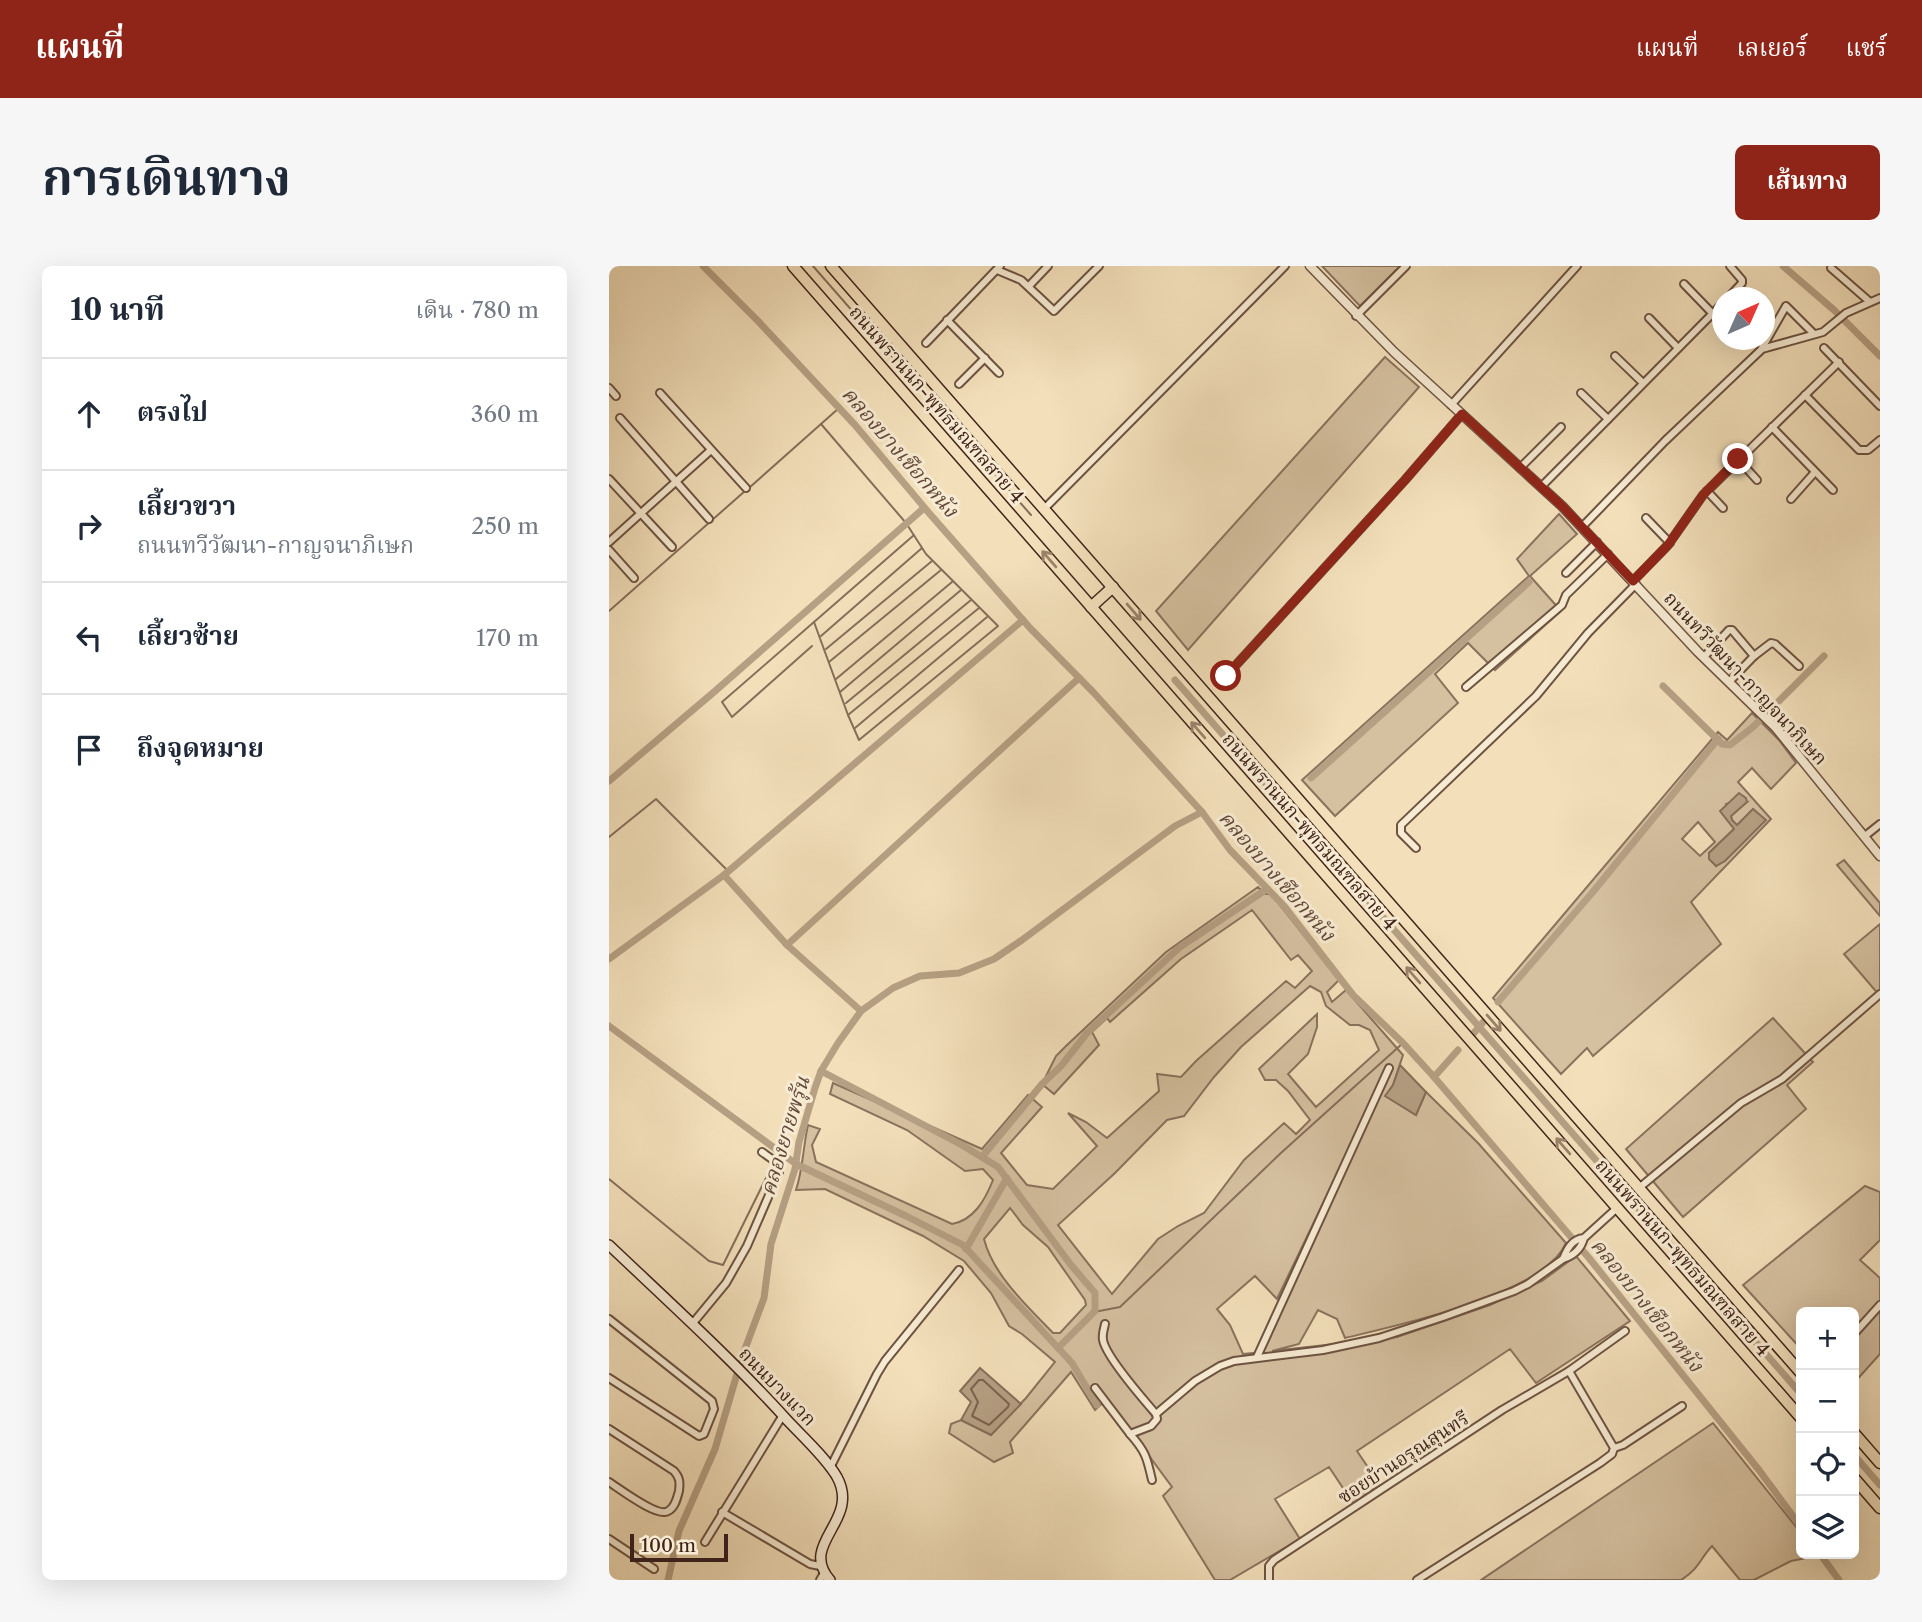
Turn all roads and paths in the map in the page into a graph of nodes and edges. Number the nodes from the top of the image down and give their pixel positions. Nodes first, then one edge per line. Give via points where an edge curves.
1 (793, 266) edge
2 (831, 266) edge
3 (1048, 266) edge
4 (1099, 266) edge
5 (1285, 266) edge
6 (1310, 266) edge
7 (1405, 266) edge
8 (1577, 266) edge
9 (1730, 266) edge
10 (998, 268) edge
11 (1831, 268) dead end
12 (1684, 284) dead end
13 (1029, 286) junction
14 (1738, 287) edge
15 (1880, 298) edge
16 (1870, 302) junction
17 (1712, 313) joint
18 (1356, 316) junction
19 (1649, 318) dead end
20 (947, 320) junction
21 (1775, 326) edge
22 (1814, 334) junction
23 (926, 343) dead end
24 (1775, 345) edge
25 (1678, 348) junction
26 (1825, 348) dead end
27 (1761, 350) edge
28 (1615, 356) dead end
29 (985, 358) junction
30 (1839, 362) junction
31 (999, 373) dead end
32 (1643, 383) junction
33 (959, 384) dead end
34 (609, 388) edge
35 (660, 393) dead end
36 (1581, 393) dead end
37 (1805, 395) junction
38 (616, 396) dead end
39 (1451, 405) junction
40 (1880, 406) edge
41 (1462, 414) junction
42 (620, 418) dead end
43 (1608, 419) junction
44 (1561, 427) dead end
45 (1772, 427) junction
46 (1880, 440) edge
47 (711, 450) junction
48 (1738, 459) junction
49 (1520, 468) junction
50 (1815, 472) junction
51 (609, 479) edge
52 (1757, 480) dead end
53 (677, 482) junction
54 (1541, 486) junction
55 (746, 488) dead end
56 (1833, 490) dead end
57 (1707, 491) junction
58 (1791, 499) dead end
59 (1723, 508) dead end
60 (1044, 509) junction
61 (640, 513) junction
62 (709, 519) dead end
63 (1646, 519) dead end
64 (1582, 527) junction
65 (609, 542) edge
66 (1597, 542) junction
67 (1670, 543) junction
68 (672, 547) dead end
69 (609, 550) edge
70 (1608, 554) junction
71 (1566, 573) dead end
72 (634, 578) dead end
73 (1634, 583) junction
74 (1112, 587) junction
75 (1091, 607) junction
76 (1754, 656) junction
77 (1704, 657) junction
78 (1799, 666) dead end
79 (1226, 676) dead end
80 (1729, 682) junction
81 (1467, 687) dead end
82 (1880, 824) edge
83 (1865, 836) junction
84 (1416, 848) dead end
85 (1880, 856) edge
86 (1880, 993) edge
87 (1389, 1068) dead end
88 (762, 1152) dead end
89 (1639, 1188) junction
90 (1617, 1208) junction
91 (609, 1245) edge
92 (959, 1270) dead end
93 (1880, 1306) edge
94 (609, 1319) edge
95 (693, 1323) junction
96 (1105, 1324) dead end
97 (1859, 1329) edge
98 (1625, 1331) dead end
99 (1257, 1357) junction
100 (1798, 1370) edge
101 (1569, 1371) junction
102 (609, 1378) edge
103 (1095, 1388) dead end
104 (1682, 1406) dead end
105 (1796, 1413) edge
106 (1156, 1414) junction
107 (783, 1415) junction
108 (609, 1429) edge
109 (1131, 1434) junction
110 (1859, 1438) edge
111 (1614, 1448) junction
112 (1878, 1457) edge
113 (830, 1468) junction
114 (1152, 1480) dead end
115 (609, 1482) edge
116 (1859, 1484) edge
117 (1880, 1508) edge
118 (722, 1511) junction
119 (609, 1539) edge
120 (705, 1542) dead end
121 (654, 1569) dead end
122 (823, 1575) edge
123 (1269, 1580) edge
124 (1417, 1580) edge

75 -> 1 main road, ถนนพรานนก-พุทธมณฑลสาย 4
2 - 60 main road, ถนนพรานนก-พุทธมณฑลสาย 4
3 - 13 street
4 - 13 street via 1054,311
5 - 60 street
6 - 18 street, ถนนทวีวัฒนา-กาญจนาภิเษก
7 - 18 street
8 - 39 street
9 - 14 street via 1742,280
10 - 13 street
10 - 20 street
11 - 16 street
12 - 17 street
15 - 16 street
16 - 22 street
17 - 25 street
18 - 39 street, ถนนทวีวัฒนา-กาญจนาภิเษก
19 - 25 street
20 - 23 street
20 - 29 street
21 - 22 street via 1786,306
22 - 24 street
25 - 32 street
26 - 30 street
27 - 64 street
28 - 32 street
29 - 31 street
29 - 33 street
30 - 37 street
30 - 40 street
32 - 43 street
34 - 38 street
35 - 47 street
36 - 43 street
37 - 45 street
37 - 46 street via 1859,450 1868,450
39 - 41 street, ถนนทวีวัฒนา-กาญจนาภิเษก
41 - 49 street, ถนนทวีวัฒนา-กาญจนาภิเษก
41 - 79 street
42 - 53 street
43 - 54 street
44 - 49 street
45 - 48 street
45 - 50 street
47 - 53 street
47 - 55 street
48 - 52 street
48 - 57 street
49 - 54 street, ถนนทวีวัฒนา-กาญจนาภิเษก
50 - 56 street
50 - 58 street
51 - 61 street
53 - 61 street
53 - 62 street
54 - 64 street, ถนนทวีวัฒนา-กาญจนาภิเษก
57 - 59 street
57 - 67 street
60 - 74 main road, ถนนพรานนก-พุทธมณฑลสาย 4
61 - 65 street
61 - 68 street
63 - 67 street
64 - 66 street, ถนนทวีวัฒนา-กาญจนาภิเษก
66 - 70 street, ถนนทวีวัฒนา-กาญจนาภิเษก
66 - 71 street
67 - 73 street
69 - 72 street
70 - 73 street, ถนนทวีวัฒนา-กาญจนาภิเษก
70 - 81 street via 1566,595 1562,605
73 - 77 street, ถนนทวีวัฒนา-กาญจนาภิเษก
73 - 84 street via 1536,696 1401,825 1401,833
74 - 75 main road
74 -> 89 main road, ถนนพรานนก-พุทธมณฑลสาย 4
90 -> 75 main road, ถนนพรานนก-พุทธมณฑลสาย 4
76 - 77 street via 1730,630
76 - 78 street via 1775,643
76 - 80 street
77 - 80 street, ถนนทวีวัฒนา-กาญจนาภิเษก
80 - 83 street, ถนนทวีวัฒนา-กาญจนาภิเษก via 1774,726
82 - 83 street
83 - 85 street, ถนนทวีวัฒนา-กาญจนาภิเษก
86 - 89 street via 1782,1079 1741,1103
87 - 99 street
88 - 95 street via 775,1161 779,1172 726,1283
89 - 100 main road, ถนนพรานนก-พุทธมณฑลสาย 4
90 - 99 street via 1582,1240 1572,1243 1566,1256 1514,1291 1384,1336 1324,1350
90 - 105 main road, ถนนพรานนก-พุทธมณฑลสาย 4
91 - 95 main road, ถนนบางแวก
92 - 113 street via 885,1361
93 - 97 street
94 - 102 street via 712,1401 715,1409 699,1436
95 - 107 main road, ถนนบางแวก
96 - 106 street via 1104,1346
98 - 101 street, ซอยบ้านอรุณสุนทรี
99 - 106 street via 1234,1361 1207,1374
101 - 111 street
101 - 123 street, ซอยบ้านอรุณสุนทรี via 1274,1560
103 - 109 street
104 - 111 street
106 - 109 street via 1155,1423
107 - 113 main road, ถนนบางแวก
107 - 118 street
108 - 115 street via 674,1471 680,1483 673,1506 661,1513
109 - 114 street via 1143,1449
110 - 112 main road
111 - 124 street via 1600,1463
113 - 122 main road, ถนนบางแวก via 843,1499 819,1560
116 - 117 main road
118 - 120 street
118 - 122 street
119 - 121 street

